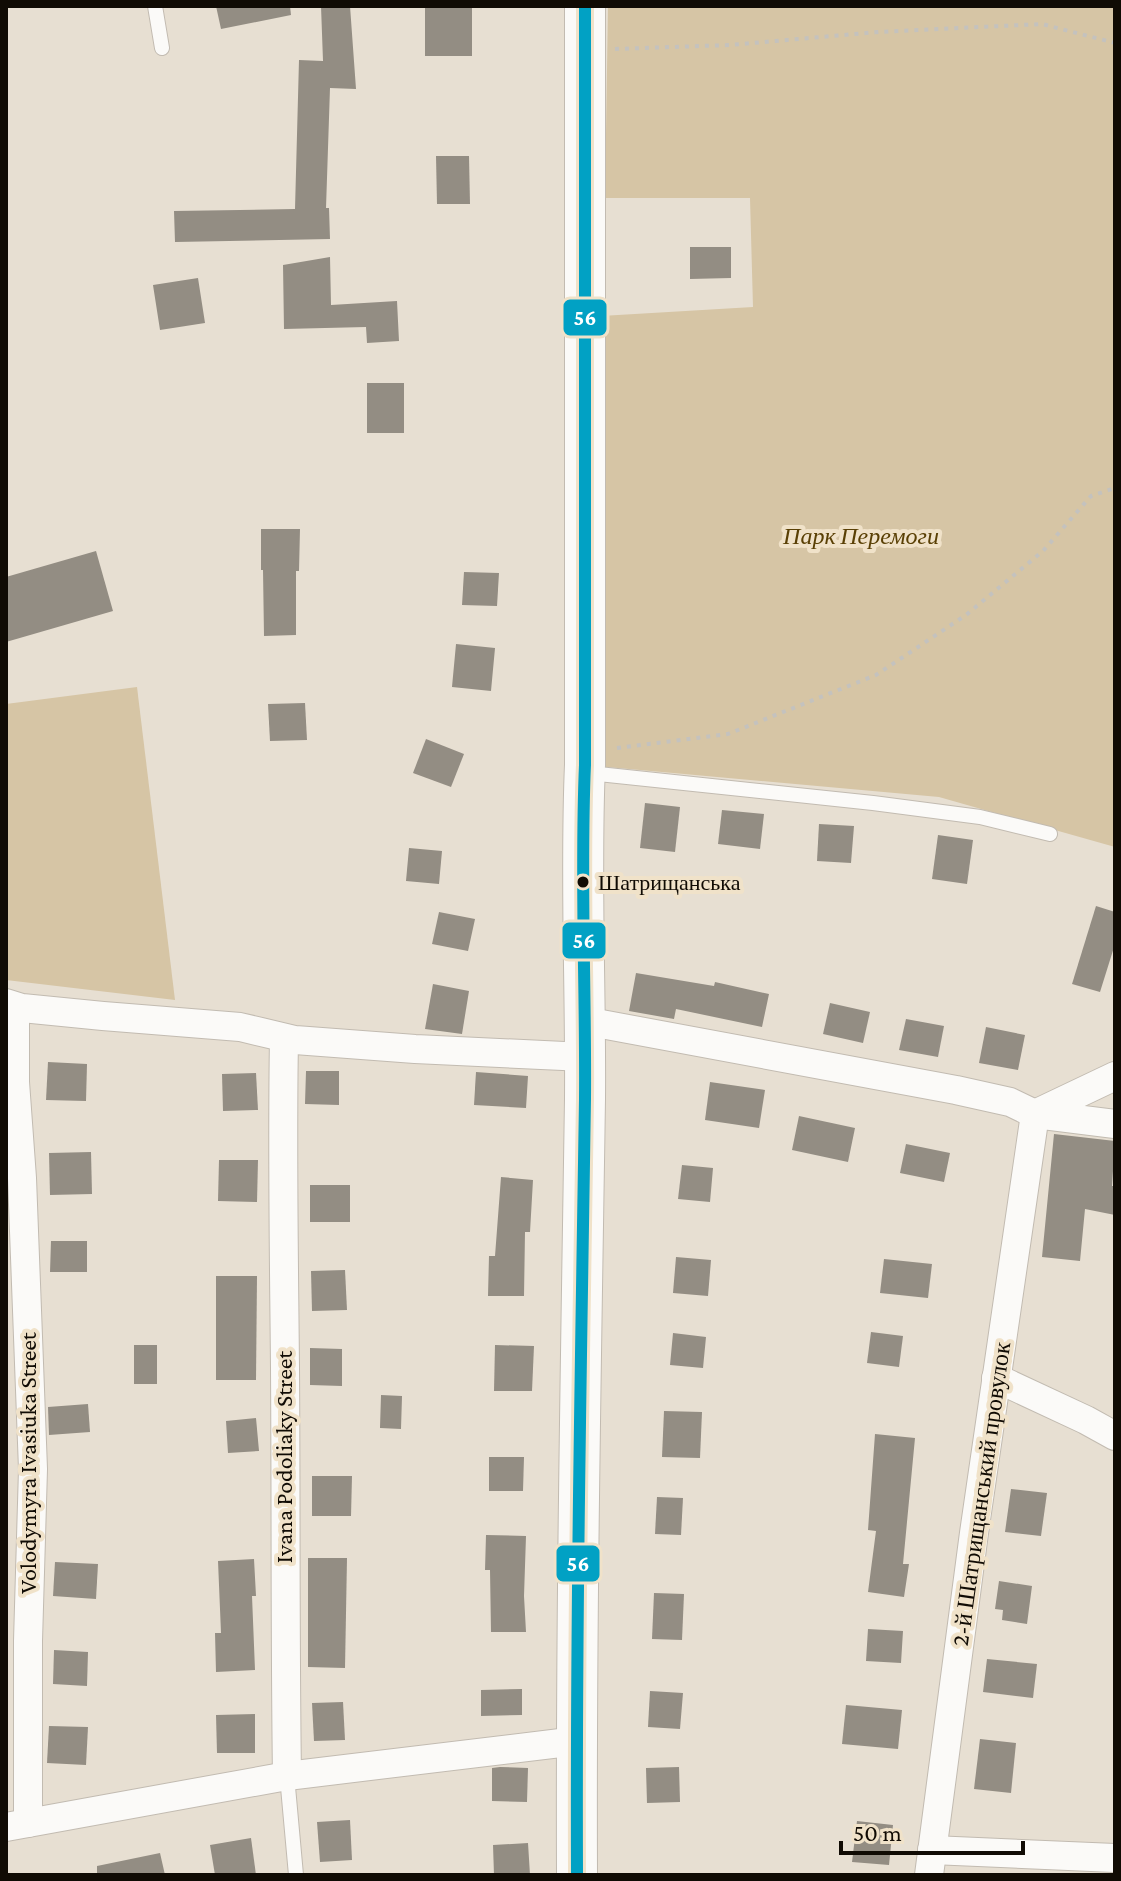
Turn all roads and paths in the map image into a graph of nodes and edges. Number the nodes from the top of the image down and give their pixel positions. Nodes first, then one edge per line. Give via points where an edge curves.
1 (155, 6) edge
2 (585, 6) edge
3 (1115, 43) edge
4 (162, 48) dead end
5 (584, 50) junction
6 (1115, 488) edge
7 (585, 761) junction
8 (1050, 834) dead end
9 (11, 1005) edge
10 (284, 1039) junction
11 (585, 1039) junction
12 (1115, 1076) edge
13 (1035, 1114) junction
14 (1115, 1124) edge
15 (996, 1378) junction
16 (1115, 1436) edge
17 (577, 1741) junction
18 (287, 1776) junction
19 (17, 1825) edge
20 (1115, 1858) edge
21 (930, 1863) edge
22 (296, 1875) edge
23 (577, 1875) edge

1 - 4 lane
2 - 5 street
3 - 5 path via 1042,24
5 - 7 street
6 - 7 path via 1091,496 1043,551 966,615 876,675 728,734 615,748
7 - 8 lane via 980,817
7 - 11 street
9 - 10 street via 240,1027
9 - 19 street, Volodymyra Ivasiuka Street via 33,1469
10 - 11 street via 415,1049
10 - 18 street, Ivana Podoliaky Street
11 - 13 street via 956,1090 1010,1102
11 - 17 street
12 - 13 street
13 - 14 street
13 - 15 street, 2-й Шатрищанський провулок
15 - 16 street
15 - 21 street, 2-й Шатрищанський провулок
17 - 18 street
17 - 23 street
18 - 19 street
18 - 22 lane, Ivana Podoliaky Street
20 - 21 street

